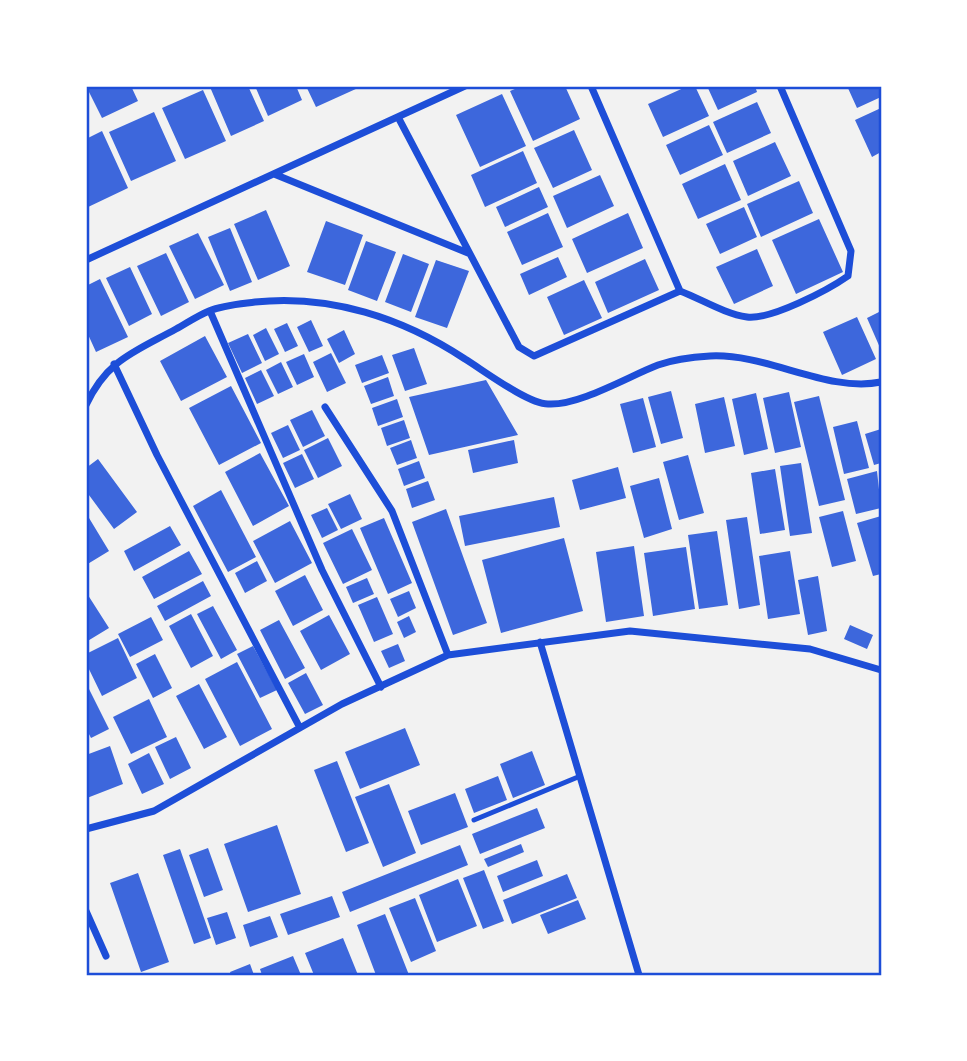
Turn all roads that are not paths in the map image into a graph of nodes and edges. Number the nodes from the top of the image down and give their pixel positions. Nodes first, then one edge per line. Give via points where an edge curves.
1 (465, 86) edge
2 (591, 86) edge
3 (780, 86) edge
4 (398, 117) junction
5 (274, 174) junction
6 (468, 253) junction
7 (86, 260) edge
8 (680, 291) junction
9 (210, 311) junction
10 (114, 364) junction
11 (881, 382) edge
12 (86, 405) edge
13 (325, 407) dead end
14 (540, 642) junction
15 (448, 655) junction
16 (881, 670) edge
17 (381, 687) junction
18 (300, 728) junction
19 (578, 777) junction
20 (474, 820) dead end
21 (86, 828) edge
22 (86, 911) edge
23 (106, 956) dead end
24 (639, 975) edge

1 - 4 street
2 - 8 street
3 - 8 street via 851,251 848,276 771,314 748,317
4 - 5 street
4 - 6 street
5 - 6 street
5 - 7 street
6 - 8 street via 519,347 534,356
9 - 10 street
9 - 11 street via 303,299 389,318 548,405 620,384 659,365 708,356 747,358 846,382
9 - 17 street via 322,570
10 - 12 street via 95,385
10 - 18 street
13 - 15 street via 392,511
14 - 15 street
14 - 16 street via 630,631 675,633 810,649
14 - 19 street
15 - 17 street
17 - 18 street
18 - 21 street via 154,811
19 - 20 lane
19 - 24 street
22 - 23 street

